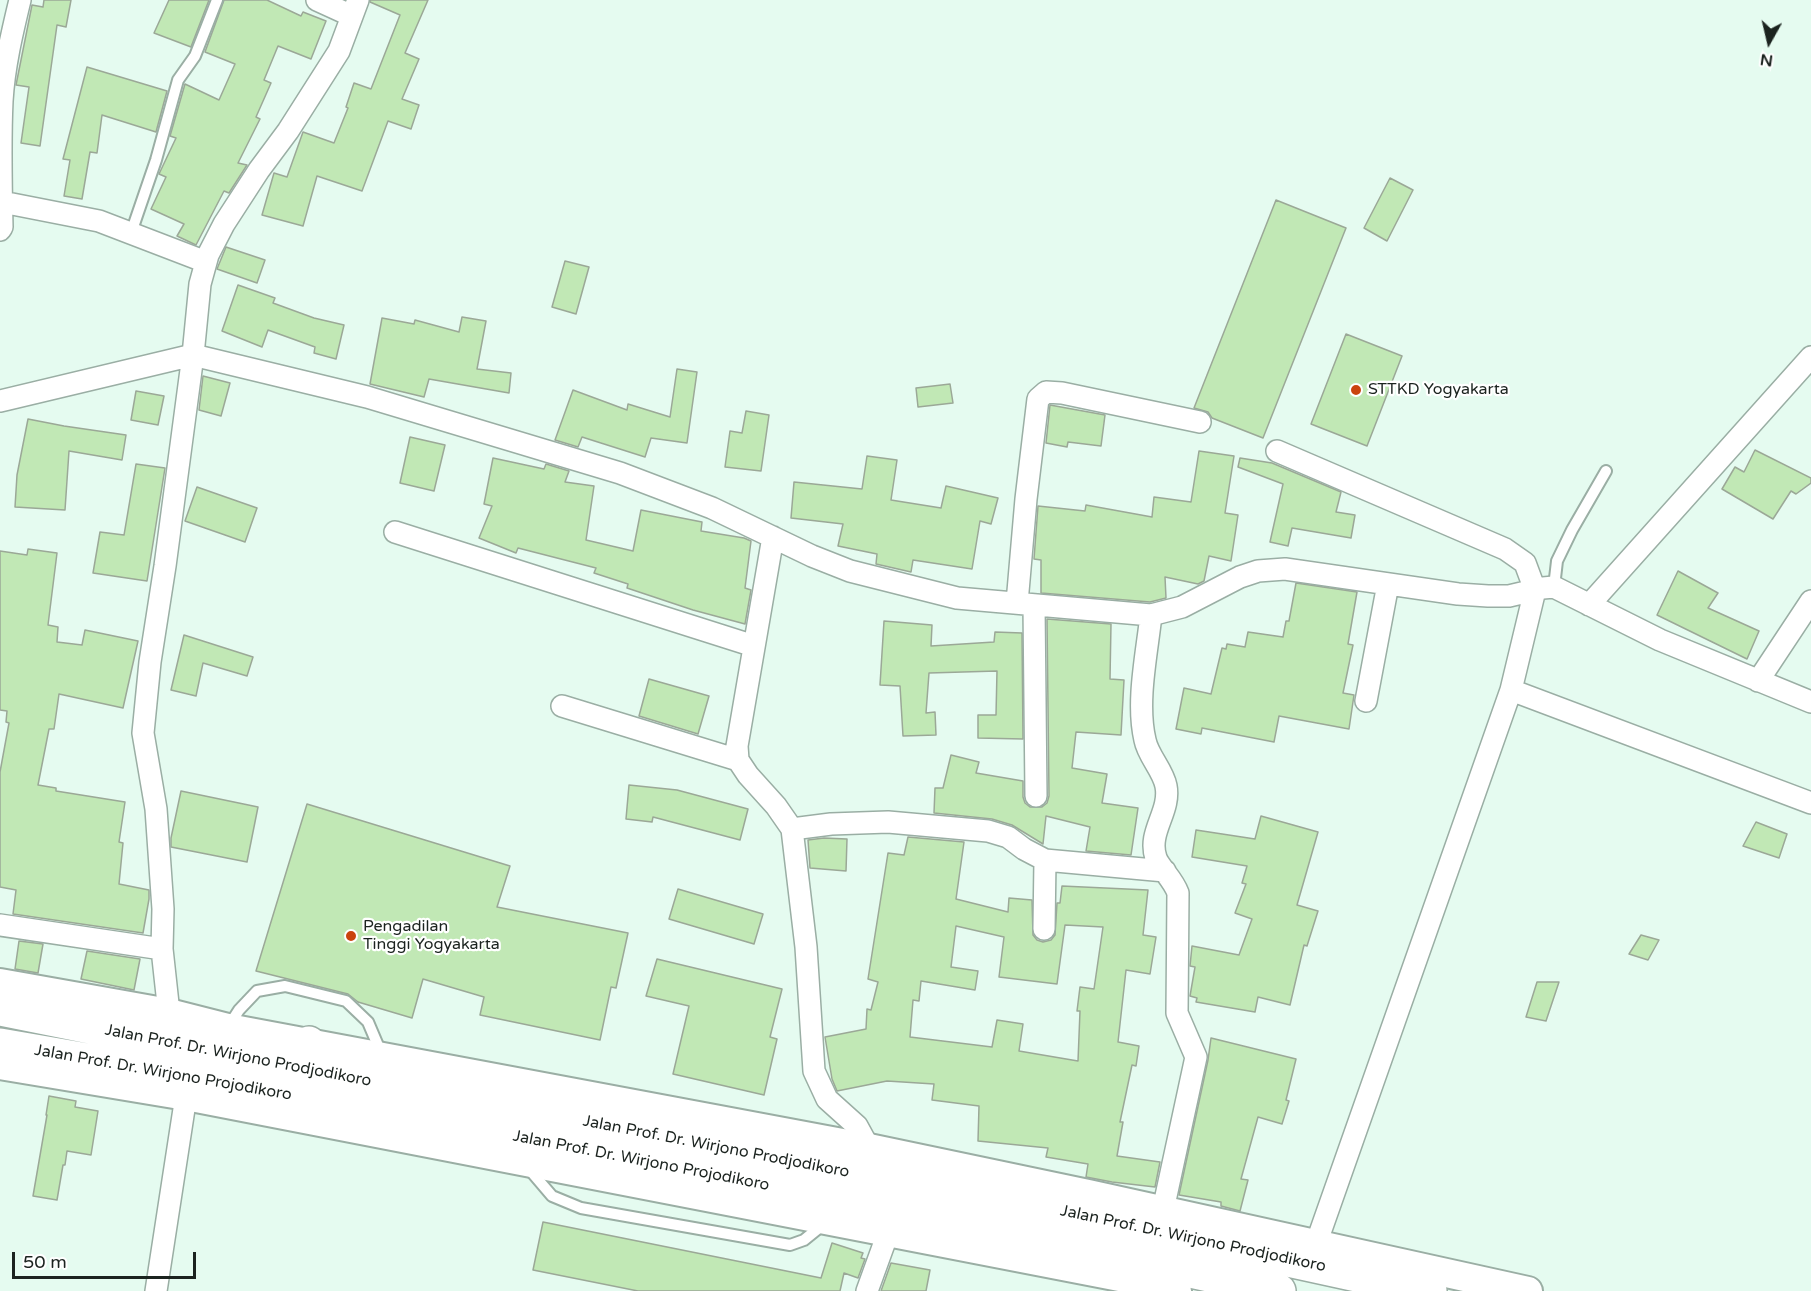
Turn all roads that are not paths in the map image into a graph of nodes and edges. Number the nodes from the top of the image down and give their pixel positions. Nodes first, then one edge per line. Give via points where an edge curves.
1 (20, 0) edge
2 (217, 0) edge
3 (317, 0) edge
4 (355, 8) edge
5 (4, 61) edge
6 (2, 202) junction
7 (0, 230) edge
8 (131, 233) junction
9 (206, 262) junction
10 (193, 355) junction
11 (1811, 357) edge
12 (0, 401) edge
13 (1200, 422) dead end
14 (1277, 451) dead end
15 (1606, 471) dead end
16 (395, 532) dead end
17 (773, 537) junction
18 (1388, 584) junction
19 (1545, 588) junction
20 (1811, 601) edge
21 (1026, 604) junction
22 (1589, 605) junction
23 (1151, 615) junction
24 (754, 646) junction
25 (1758, 681) junction
26 (1511, 690) junction
27 (1366, 701) dead end
28 (1811, 702) edge
29 (562, 706) dead end
30 (738, 760) junction
31 (1036, 796) dead end
32 (1811, 803) edge
33 (792, 829) junction
34 (1045, 860) junction
35 (1165, 871) junction
36 (0, 925) edge
37 (1044, 929) dead end
38 (162, 949) junction
39 (0, 983) edge
40 (0, 1009) edge
41 (169, 1014) junction
42 (228, 1028) junction
43 (0, 1045) edge
44 (382, 1056) junction
45 (0, 1065) edge
46 (304, 1082) junction
47 (186, 1096) junction
48 (869, 1148) junction
49 (1164, 1210) junction
50 (888, 1233) junction
51 (1316, 1244) junction
52 (1133, 1286) edge
53 (156, 1291) edge
54 (867, 1291) edge
55 (1177, 1291) edge
56 (1279, 1291) edge
57 (1430, 1291) edge
58 (1528, 1291) edge

1 - 5 street
2 - 8 lane via 195,56 178,80
3 - 4 street
4 - 9 street via 339,51 230,215
5 - 6 street
6 - 7 street
6 - 8 street via 99,221
8 - 9 street
9 - 10 street
10 - 12 street
10 - 17 street via 367,397 620,473 712,508
10 - 38 street via 143,733 156,809
11 - 22 street
13 - 21 street via 1062,393 1046,392 1038,399 1027,487
14 - 19 street via 1505,549 1525,563
15 - 19 lane
16 - 24 street
17 - 21 street via 850,571 957,598
17 - 24 street
18 - 19 street via 1488,596
18 - 23 street via 1285,569 1258,571 1182,607
18 - 27 street
19 - 22 street
19 - 26 street
20 - 25 street
21 - 23 street
21 - 31 street
22 - 25 street
23 - 35 street via 1142,707 1145,741 1166,787 1165,807 1154,837 1156,860
24 - 30 street
25 - 28 street
26 - 32 street
26 - 51 street
29 - 30 street
30 - 33 street
33 - 34 street via 888,822 988,831 1008,837
33 - 48 street via 807,947 814,1071 827,1099 857,1126
34 - 35 street
34 - 37 street
35 - 49 street via 1178,892 1177,1013 1196,1057
36 - 38 street
38 - 41 street
39 - 41 street
40 - 46 highway, Jalan Prof. Dr. Wirjono Prodjodikoro
41 - 42 street
42 - 44 lane via 257,991 285,986 345,1001 368,1022
42 - 46 street
43 - 46 highway, Jalan Prof. Dr. Wirjono Projodikoro
44 - 46 street
44 - 48 street
45 - 47 street
46 - 47 street
46 - 50 street via 524,1163
46 - 56 highway, Jalan Prof. Dr. Wirjono Projodikoro
46 - 57 highway, Jalan Prof. Dr. Wirjono Prodjodikoro via 1095,1218
47 - 53 street
48 - 49 street
49 - 51 street
50 - 52 street
50 - 54 street
51 - 58 street
52 - 55 street

